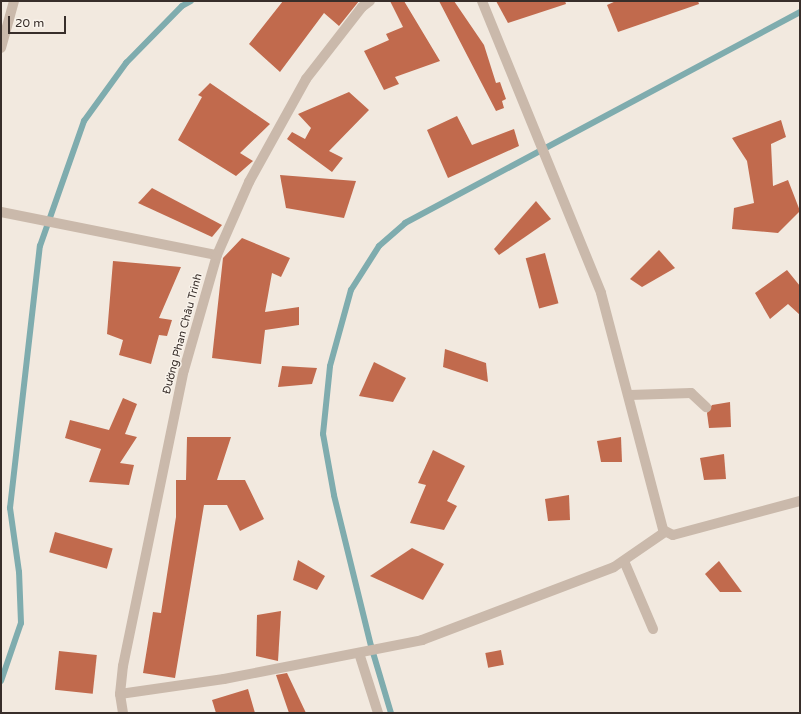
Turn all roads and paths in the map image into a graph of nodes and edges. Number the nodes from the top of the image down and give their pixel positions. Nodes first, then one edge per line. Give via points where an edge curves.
1 (14, 1) edge
2 (370, 1) edge
3 (482, 1) edge
4 (1, 48) edge
5 (1, 212) edge
6 (217, 255) junction
7 (630, 395) junction
8 (706, 406) dead end
9 (800, 501) edge
10 (665, 532) junction
11 (624, 561) junction
12 (653, 628) dead end
13 (361, 652) junction
14 (120, 694) junction
15 (123, 713) edge
16 (378, 713) edge

1 - 4 street
2 - 6 street, Đường Phan Châu Trinh via 362,7 306,79 249,182
3 - 7 street via 601,293
5 - 6 street
6 - 14 street, Đường Phan Châu Trinh via 184,370 123,666
7 - 8 street via 691,393
7 - 10 street
9 - 10 street via 673,535
10 - 11 street
11 - 12 street
11 - 13 street via 469,624 422,640
13 - 14 street via 224,679
13 - 16 street
14 - 15 street, Đường Phan Châu Trinh

